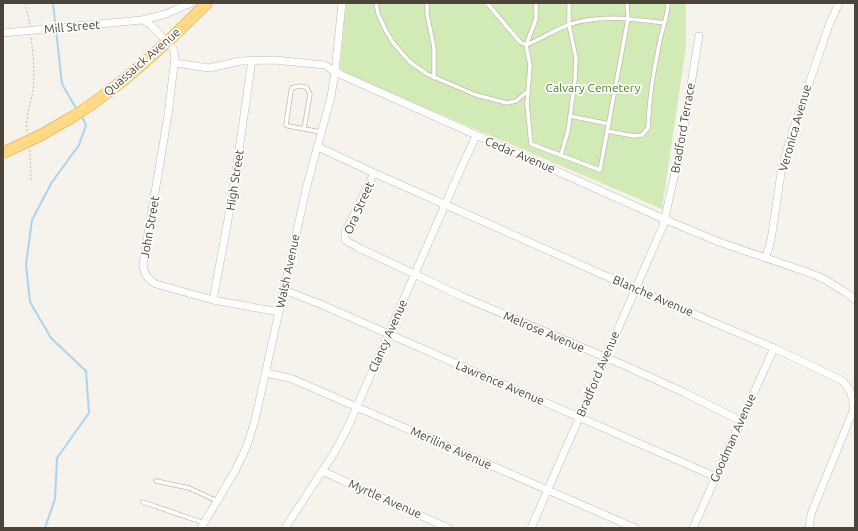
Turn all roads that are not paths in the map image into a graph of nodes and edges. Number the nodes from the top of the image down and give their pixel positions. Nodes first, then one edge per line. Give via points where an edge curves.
1 (191, 3) edge
2 (207, 3) edge
3 (342, 3) edge
4 (376, 3) edge
5 (427, 3) edge
6 (487, 3) edge
7 (536, 3) edge
8 (569, 3) edge
9 (627, 3) edge
10 (668, 3) edge
11 (839, 3) edge
12 (173, 7) edge
13 (628, 19) junction
14 (142, 20) junction
15 (664, 23) junction
16 (569, 25) junction
17 (3, 33) edge
18 (699, 36) dead end
19 (167, 42) junction
20 (526, 45) junction
21 (252, 60) junction
22 (175, 63) junction
23 (335, 72) junction
24 (434, 78) junction
25 (528, 91) junction
26 (570, 116) junction
27 (608, 124) junction
28 (304, 129) junction
29 (607, 131) junction
30 (322, 132) junction
31 (476, 136) junction
32 (318, 147) junction
33 (3, 153) edge
34 (561, 155) junction
35 (374, 173) junction
36 (445, 204) junction
37 (664, 219) junction
38 (347, 242) joint
39 (766, 257) junction
40 (414, 275) junction
41 (635, 289) junction
42 (284, 290) junction
43 (213, 300) junction
44 (855, 300) edge
45 (279, 312) junction
46 (389, 335) junction
47 (774, 348) junction
48 (605, 357) junction
49 (265, 374) junction
50 (357, 407) junction
51 (580, 418) junction
52 (741, 421) junction
53 (322, 471) junction
54 (716, 477) junction
55 (156, 481) dead end
56 (548, 490) junction
57 (217, 501) junction
58 (143, 502) dead end
59 (202, 525) edge
60 (285, 528) edge
61 (448, 528) edge
62 (531, 528) edge
63 (635, 528) edge
64 (693, 528) edge
65 (809, 528) edge

1 - 12 street, Mill Street
2 - 19 highway, Quassaick Avenue
3 - 23 street, Walsh Avenue
4 - 24 lane via 378,14 394,44 410,62
5 - 24 lane via 434,48
6 - 20 lane via 520,42
7 - 20 lane via 536,19
8 - 16 lane
9 - 13 lane
10 - 15 lane
11 - 39 street, Veronica Avenue via 826,32 790,139 781,173
12 - 14 street, Mill Street via 152,18
13 - 15 lane
13 - 16 lane via 586,20
13 - 27 lane
14 - 17 street, Mill Street, bridge
14 - 19 street, John Street via 151,25
15 - 29 lane via 655,66 648,128 642,135 634,136
16 - 20 lane
16 - 26 lane via 576,58
18 - 37 street, Bradford Terrace via 681,146
19 - 22 street, John Street via 175,52
19 - 33 highway, Quassaick Avenue, bridge via 141,67 103,97 35,138
20 - 25 lane via 530,65
21 - 22 street, Cedar Avenue via 209,68
21 - 23 street, Cedar Avenue via 325,65
21 - 43 street, High Street via 232,198
22 - 43 street, John Street via 143,264 144,273 149,281 156,284
23 - 30 street, Walsh Avenue
23 - 31 street, Cedar Avenue
24 - 25 lane via 476,95 507,103 516,101
25 - 34 lane via 531,144
26 - 27 lane
26 - 34 lane
27 - 29 lane
28 - 28 lane via 286,124 291,91 297,86 306,87 309,93
28 - 30 lane
29 - 34 lane via 600,170
30 - 32 street, Walsh Avenue
31 - 36 street, Clancy Avenue
31 - 37 street, Cedar Avenue
32 - 35 street, Blanche Avenue
32 - 42 street, Walsh Avenue
35 - 36 street, Blanche Avenue
35 - 38 street, Ora Street via 346,233
36 - 40 street, Clancy Avenue
36 - 41 street, Blanche Avenue
37 - 39 street, Cedar Avenue via 719,242
37 - 41 street, Bradford Avenue
38 - 40 street, Melrose Avenue
39 - 44 street, Cedar Avenue via 824,279
40 - 46 street, Clancy Avenue
40 - 48 street, Melrose Avenue
41 - 47 street, Blanche Avenue
41 - 48 street, Bradford Avenue
42 - 45 street, Walsh Avenue
42 - 46 street, Lawrence Avenue
43 - 45 street, John Street
45 - 49 street, Walsh Avenue
46 - 50 street, Clancy Avenue
46 - 51 street, Lawrence Avenue
47 - 52 street, Goodman Avenue
47 - 65 street, Blanche Avenue via 837,378 851,391 853,412 811,514
48 - 51 street, Bradford Avenue
48 - 52 street, Melrose Avenue
49 - 50 street, Meriline Avenue via 290,378
49 - 57 street, Walsh Avenue via 247,446
50 - 53 street, Clancy Avenue
50 - 56 street, Meriline Avenue
51 - 54 street, Lawrence Avenue
51 - 56 street, Bradford Avenue
52 - 54 street, Goodman Avenue
53 - 60 street, Clancy Avenue
53 - 61 street, Myrtle Avenue
54 - 64 street, Goodman Avenue
55 - 57 lane via 189,488
56 - 62 street, Bradford Avenue
56 - 63 street, Meriline Avenue
57 - 59 street, Walsh Avenue
58 - 59 lane

